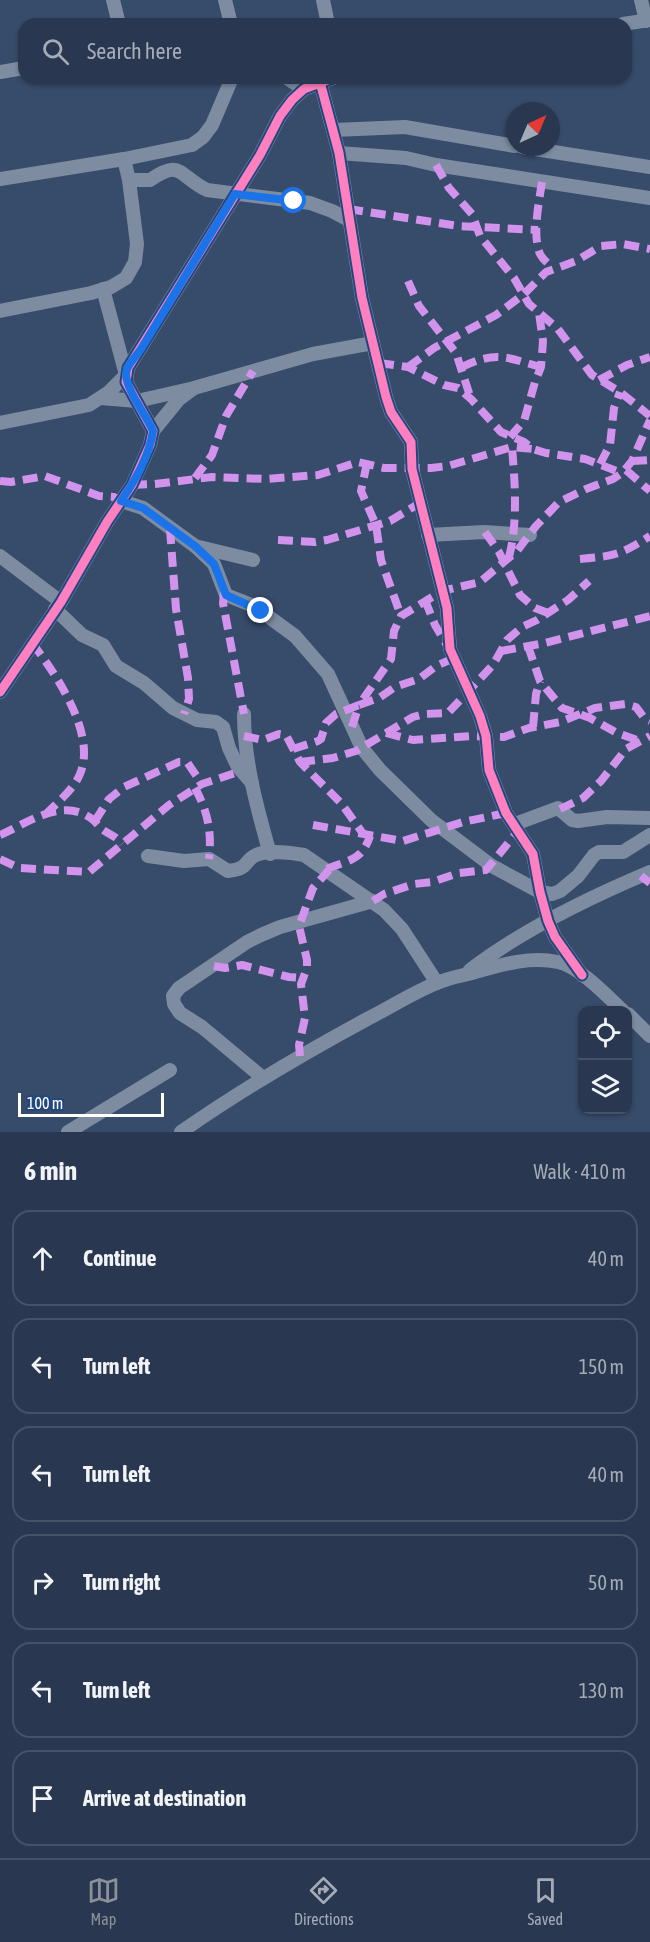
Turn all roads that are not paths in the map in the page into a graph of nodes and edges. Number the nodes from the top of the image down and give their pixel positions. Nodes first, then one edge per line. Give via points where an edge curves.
1 (113, 0) edge
2 (225, 0) edge
3 (323, 0) edge
4 (641, 0) edge
5 (118, 18) edge
6 (230, 18) edge
7 (327, 18) edge
8 (648, 21) edge
9 (632, 23) edge
10 (18, 69) edge
11 (0, 72) edge
12 (229, 84) edge
13 (296, 84) edge
14 (317, 84) edge
15 (328, 84) edge
16 (304, 89) junction
17 (334, 130) junction
18 (506, 144) edge
19 (339, 153) junction
20 (560, 153) edge
21 (124, 159) junction
22 (650, 167) edge
23 (0, 179) edge
24 (129, 180) junction
25 (235, 194) junction
26 (650, 198) edge
27 (349, 220) junction
28 (103, 290) junction
29 (0, 311) edge
30 (373, 344) junction
31 (126, 375) junction
32 (194, 388) junction
33 (101, 398) junction
34 (137, 401) junction
35 (0, 423) edge
36 (153, 431) junction
37 (121, 501) junction
38 (530, 535) dead end
39 (428, 536) junction
40 (195, 546) junction
41 (0, 556) edge
42 (253, 560) dead end
43 (58, 605) junction
44 (0, 692) edge
45 (223, 727) junction
46 (252, 783) junction
47 (650, 818) edge
48 (515, 824) junction
49 (650, 835) edge
50 (270, 854) junction
51 (148, 856) dead end
52 (650, 872) edge
53 (540, 892) junction
54 (373, 901) junction
55 (548, 921) junction
56 (464, 975) junction
57 (582, 975) junction
58 (437, 982) junction
59 (617, 1006) edge
60 (632, 1019) edge
61 (650, 1036) edge
62 (170, 1070) dead end
63 (263, 1078) junction
64 (68, 1132) edge
65 (181, 1132) edge

1 - 5 street
2 - 6 street
3 - 7 street
4 - 8 street
8 - 9 street
10 - 11 street
12 - 21 street via 212,125 192,145
13 - 16 street
14 - 16 street
15 - 17 street
16 - 25 street via 280,116
17 - 18 street via 405,127
17 - 19 street
19 - 26 street via 406,158
19 - 27 street
20 - 22 street
21 - 23 street
21 - 24 street
24 - 25 street via 150,180 159,172 176,169 207,190
24 - 28 street via 135,262 126,278
25 - 27 street via 310,203
25 - 31 street
27 - 30 street
28 - 29 street
28 - 31 street
30 - 32 street via 313,354
30 - 39 street via 391,412 411,442 412,469
31 - 33 street
31 - 34 street
32 - 34 street
32 - 36 street via 179,399
33 - 34 street
33 - 35 street via 89,405
34 - 36 street
36 - 37 street via 132,485
37 - 40 street via 143,508
37 - 43 street
38 - 39 street via 485,532
39 - 48 street via 447,608 450,649 480,716 489,770 506,813
40 - 42 street
40 - 53 street via 214,564 226,595 261,611 295,636 319,662 362,748 397,787 488,864
41 - 43 street
43 - 44 street
43 - 45 street via 82,635 103,645 116,666 189,717
45 - 46 street via 238,767
45 - 46 street via 243,714
46 - 50 street
47 - 48 street via 572,820 555,808
48 - 53 street via 534,854
49 - 53 street via 623,852 599,852 560,891
50 - 51 street via 254,856 242,868 231,871 209,859 184,861
50 - 54 street via 304,855
52 - 55 street
53 - 55 street
54 - 58 street via 402,929
54 - 63 street via 261,935 179,988 173,996 180,1012
55 - 56 street
55 - 57 street
56 - 57 street via 530,960 561,963
56 - 58 street
57 - 59 street
58 - 63 street
60 - 61 street
62 - 64 street
63 - 65 street

